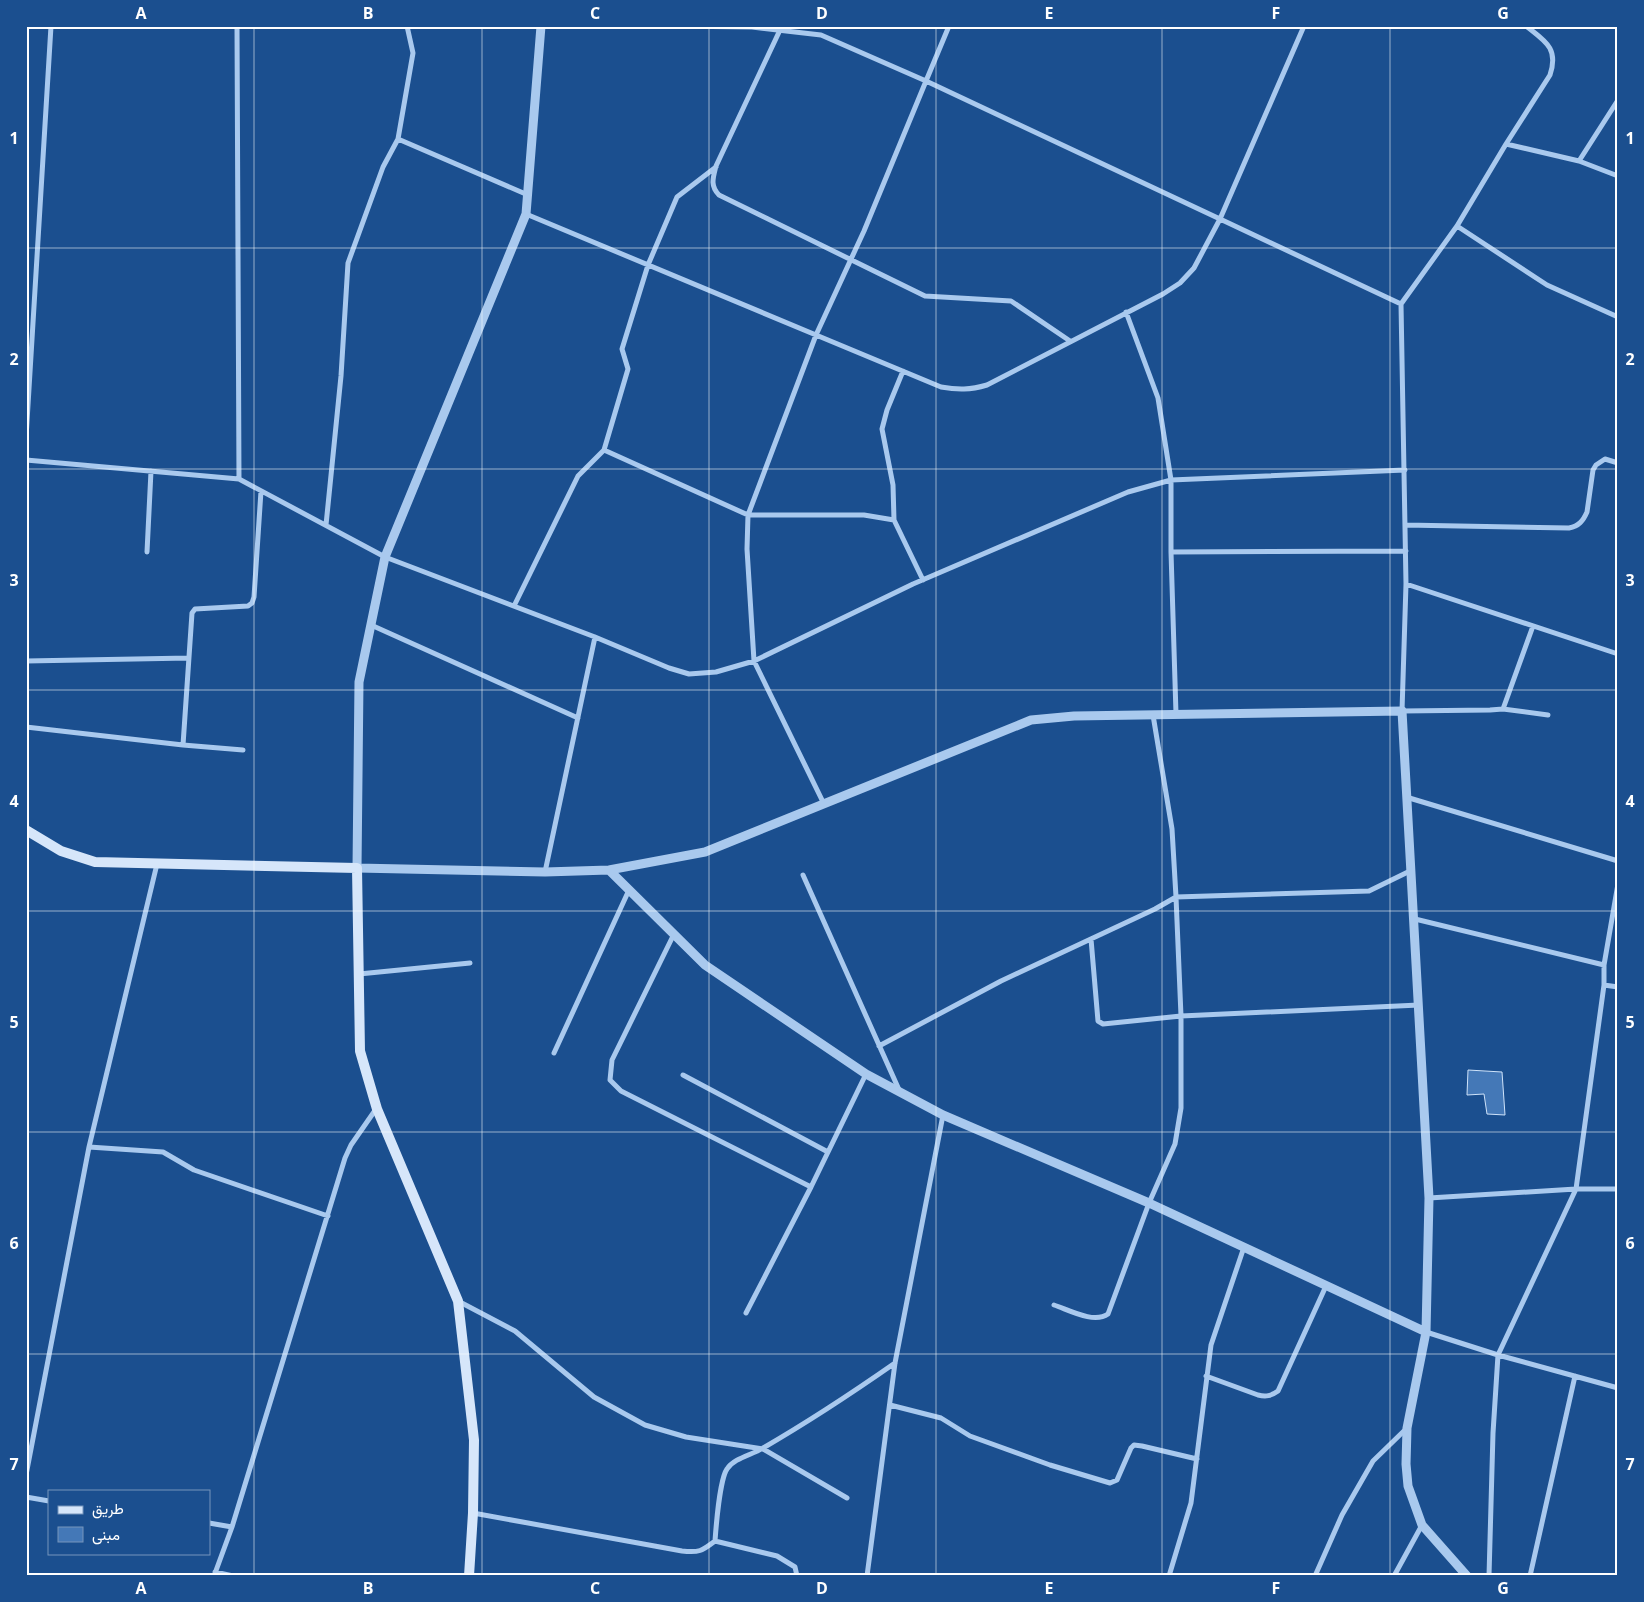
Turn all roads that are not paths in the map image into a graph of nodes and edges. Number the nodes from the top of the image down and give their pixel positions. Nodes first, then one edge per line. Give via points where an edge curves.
1 (51, 26) edge
2 (237, 26) edge
3 (407, 26) edge
4 (541, 26) edge
5 (672, 26) edge
6 (701, 26) edge
7 (949, 26) edge
8 (1304, 26) edge
9 (1526, 26) edge
10 (780, 30) junction
11 (926, 81) junction
12 (1618, 100) edge
13 (398, 139) junction
14 (1506, 144) junction
15 (1579, 161) junction
16 (716, 166) junction
17 (1618, 176) edge
18 (528, 195) junction
19 (526, 214) junction
20 (1220, 219) junction
21 (1457, 226) junction
22 (851, 260) junction
23 (648, 265) junction
24 (1401, 304) junction
25 (1126, 312) junction
26 (1618, 317) edge
27 (816, 335) junction
28 (1070, 341) junction
29 (903, 371) junction
30 (26, 438) edge
31 (604, 450) junction
32 (26, 460) edge
33 (1618, 463) edge
34 (1405, 470) junction
35 (151, 471) junction
36 (239, 479) junction
37 (1171, 480) junction
38 (261, 491) junction
39 (748, 515) junction
40 (894, 520) junction
41 (326, 525) junction
42 (1405, 526) junction
43 (1406, 551) junction
44 (147, 552) dead end
45 (1171, 552) junction
46 (385, 557) junction
47 (923, 580) junction
48 (1406, 584) junction
49 (514, 606) junction
50 (371, 625) junction
51 (1533, 626) junction
52 (594, 638) junction
53 (1618, 654) edge
54 (189, 658) junction
55 (26, 661) edge
56 (754, 661) junction
57 (1503, 709) junction
58 (1402, 711) junction
59 (1176, 714) junction
60 (1153, 715) junction
61 (1548, 715) dead end
62 (578, 718) junction
63 (26, 727) edge
64 (183, 745) junction
65 (243, 750) dead end
66 (1406, 797) junction
67 (824, 804) junction
68 (26, 830) edge
69 (1618, 862) edge
70 (157, 864) junction
71 (357, 868) junction
72 (610, 870) junction
73 (1410, 871) junction
74 (545, 872) junction
75 (803, 875) dead end
76 (1618, 884) edge
77 (629, 890) junction
78 (1176, 897) junction
79 (1415, 919) junction
80 (674, 934) junction
81 (1091, 939) junction
82 (470, 963) dead end
83 (1604, 965) junction
84 (358, 974) junction
85 (1604, 985) junction
86 (1618, 987) edge
87 (1419, 1005) junction
88 (1181, 1016) junction
89 (879, 1046) junction
90 (554, 1053) dead end
91 (866, 1074) junction
92 (683, 1075) dead end
93 (900, 1092) junction
94 (377, 1109) junction
95 (943, 1115) junction
96 (89, 1147) junction
97 (828, 1152) junction
98 (810, 1187) junction
99 (1576, 1189) junction
100 (1618, 1189) edge
101 (1430, 1198) junction
102 (1149, 1203) junction
103 (328, 1216) junction
104 (1244, 1247) junction
105 (1326, 1286) junction
106 (458, 1301) junction
107 (1054, 1306) dead end
108 (746, 1313) dead end
109 (1426, 1332) junction
110 (1498, 1355) junction
111 (895, 1363) junction
112 (1206, 1376) junction
113 (1575, 1376) junction
114 (1618, 1388) edge
115 (890, 1405) junction
116 (1408, 1428) junction
117 (763, 1448) junction
118 (1197, 1458) junction
119 (26, 1475) edge
120 (26, 1497) edge
121 (847, 1498) dead end
122 (48, 1500) edge
123 (473, 1513) junction
124 (210, 1523) edge
125 (1422, 1525) junction
126 (232, 1527) junction
127 (715, 1540) junction
128 (215, 1574) edge
129 (233, 1576) edge
130 (469, 1576) edge
131 (797, 1576) edge
132 (867, 1576) edge
133 (1169, 1576) edge
134 (1315, 1576) edge
135 (1394, 1576) edge
136 (1466, 1576) edge
137 (1489, 1576) edge
138 (1530, 1576) edge

1 - 30 street
2 - 36 street
3 - 13 street via 413,53
4 - 18 street
5 - 6 street
6 - 10 street
7 - 11 street
8 - 20 street
9 - 14 street via 1548,43 1553,53 1553,66
10 - 11 street via 822,35
10 - 16 street
11 - 20 street
11 - 22 street
12 - 15 street
13 - 18 street
13 - 41 street via 383,167 348,263
14 - 15 street
14 - 21 street
15 - 17 street
16 - 22 street via 712,181 719,196
16 - 23 street via 677,197
18 - 19 street
19 - 23 street
19 - 46 street
20 - 24 street
20 - 25 street via 1194,268 1180,283
21 - 24 street
21 - 26 street via 1547,285
22 - 27 street
22 - 28 street via 925,296 1010,301
23 - 27 street
23 - 31 street via 622,349 628,369
24 - 34 street
25 - 28 street
25 - 37 street via 1158,398
27 - 29 street
27 - 39 street
28 - 29 street via 972,390 941,387
29 - 40 street via 882,429 893,486
31 - 39 street
31 - 49 street via 578,476
32 - 35 street
33 - 42 street via 1605,459 1596,465 1587,512 1576,527
34 - 37 street
34 - 42 street
35 - 36 street
35 - 44 street
36 - 38 street
37 - 45 street
37 - 47 street via 1128,492
38 - 41 street
38 - 54 street via 252,604 195,609 191,620
39 - 40 street via 864,515
39 - 56 street
40 - 47 street
41 - 46 street
42 - 43 street
43 - 45 street
43 - 48 street
45 - 59 street
46 - 49 street
46 - 50 street
47 - 56 street
48 - 51 street
48 - 58 street
49 - 52 street
50 - 62 street
50 - 71 street via 359,682
51 - 53 street
51 - 57 street
52 - 56 street via 689,674 716,672
52 - 62 street
54 - 55 street
54 - 64 street
56 - 67 street
57 - 58 street
57 - 61 street
58 - 59 street
58 - 66 street
59 - 60 street
60 - 67 street via 1030,720
60 - 78 street via 1172,829
62 - 74 street
63 - 64 street
64 - 65 street
66 - 69 street
66 - 73 street
67 - 72 street via 705,852
68 - 70 main road via 61,851 95,862
70 - 71 main road
70 - 96 street
71 - 74 street
71 - 84 main road
72 - 74 street
72 - 77 street
73 - 78 street via 1370,891
73 - 79 street
75 - 89 street
76 - 83 street
77 - 80 street
77 - 90 street
78 - 81 street
78 - 88 street
79 - 83 street
79 - 87 street
80 - 91 street via 705,965
80 - 98 street via 612,1060 610,1080 621,1090
81 - 88 street via 1100,1023
81 - 89 street via 1001,981
82 - 84 street
83 - 85 street
84 - 94 main road via 360,1051
85 - 86 street
85 - 99 street
87 - 88 street
87 - 101 street
88 - 102 street via 1181,1108 1175,1144
89 - 93 street
91 - 93 street
91 - 97 street
92 - 97 street
93 - 95 street
94 - 103 street via 345,1158
94 - 106 main road
95 - 102 street
95 - 111 street
96 - 103 street via 163,1152 194,1170
96 - 119 street
97 - 98 street
98 - 108 street
99 - 100 street
99 - 101 street
99 - 110 street
101 - 109 street
102 - 104 street
102 - 107 street via 1108,1314 1099,1318 1085,1316
103 - 126 street
104 - 105 street
104 - 112 street via 1211,1345
105 - 109 street
105 - 112 street via 1278,1390 1272,1395 1258,1395
106 - 117 street via 515,1331 594,1397 645,1425 686,1437
106 - 123 main road via 474,1440
109 - 110 street
109 - 116 street
110 - 113 street
110 - 137 street via 1492,1433
111 - 115 street
111 - 117 street
112 - 118 street
113 - 114 street
113 - 138 street
115 - 118 street via 941,1418 970,1436 1110,1483 1117,1480 1134,1445
115 - 132 street
116 - 125 street via 1408,1486
116 - 134 street via 1373,1461 1342,1515
117 - 121 street
117 - 127 street via 727,1469
118 - 133 street via 1191,1503
120 - 122 street
123 - 127 street via 682,1552 701,1551
123 - 130 main road
124 - 126 street
125 - 135 street
125 - 136 street
126 - 128 street
127 - 131 street via 777,1556 795,1567
128 - 129 street

